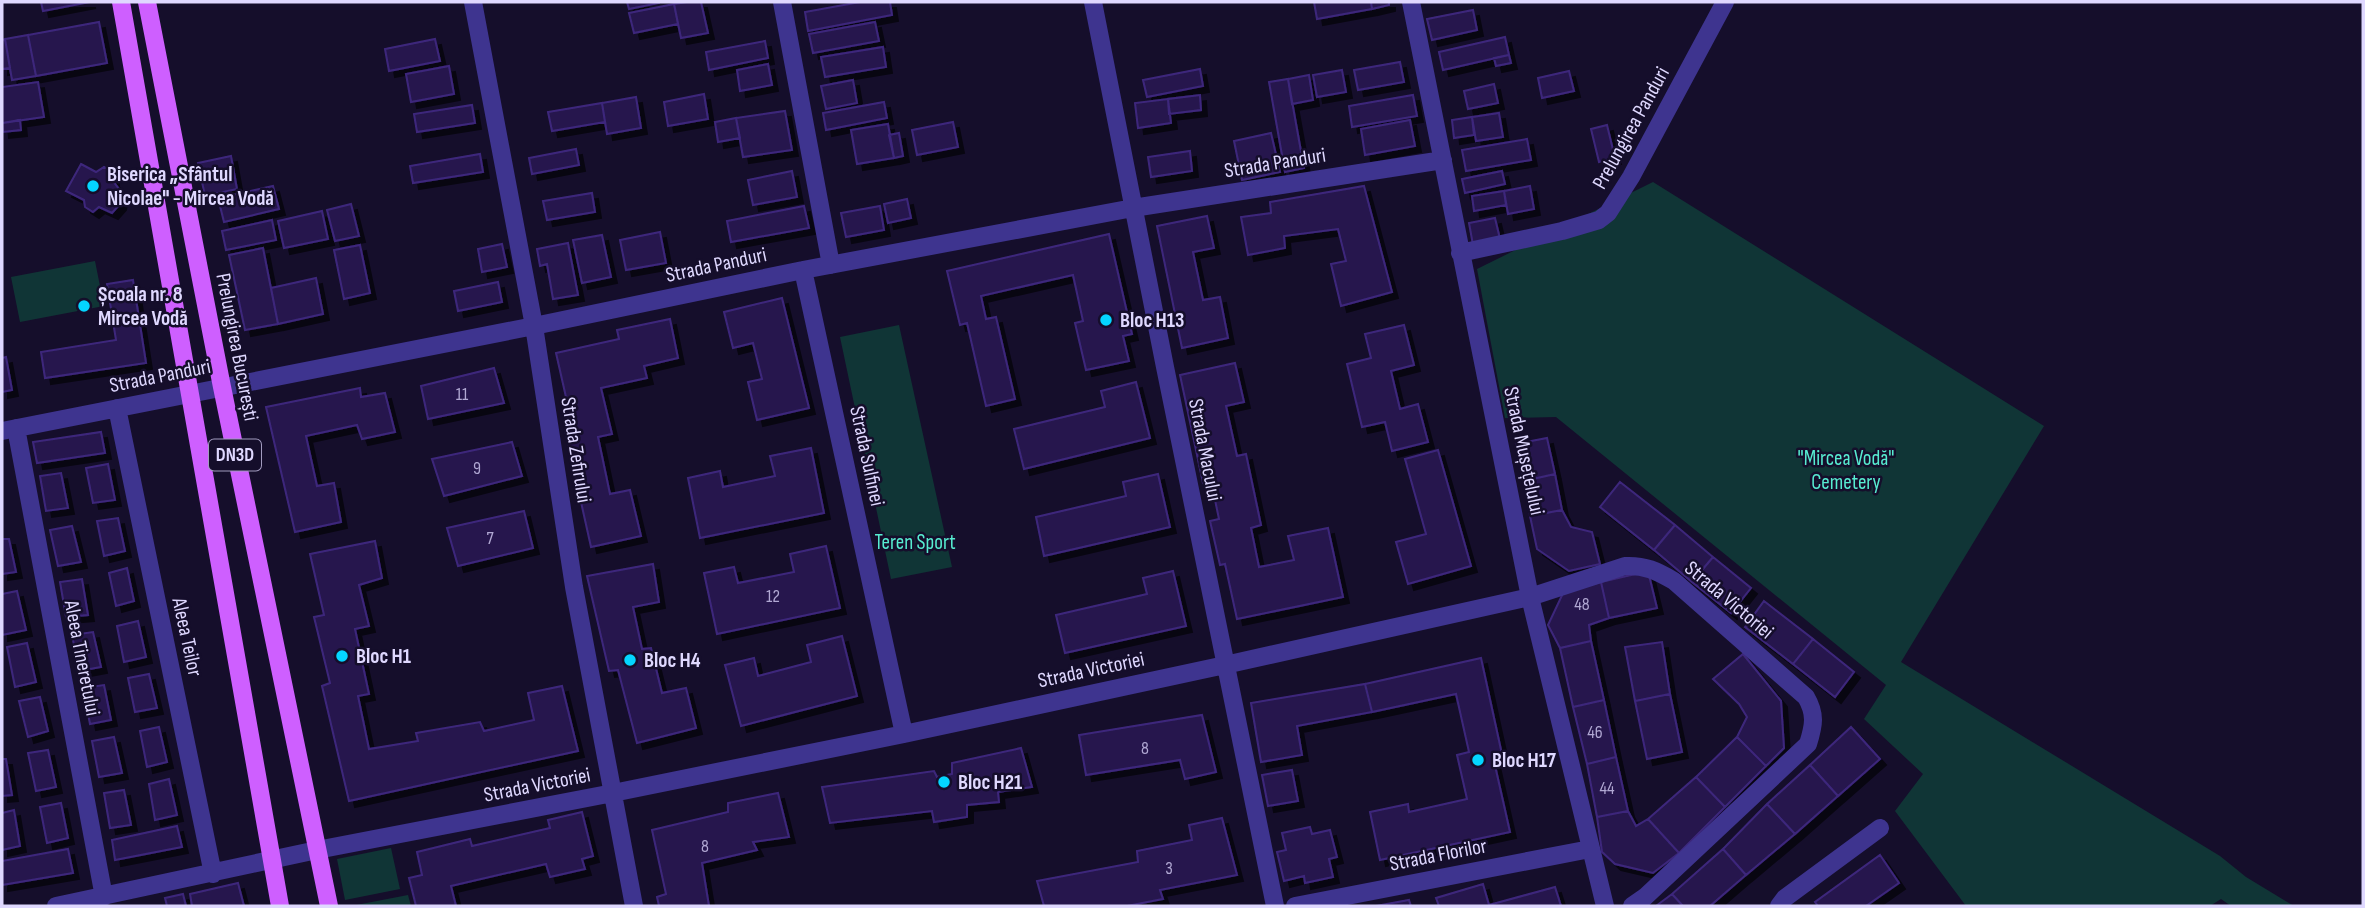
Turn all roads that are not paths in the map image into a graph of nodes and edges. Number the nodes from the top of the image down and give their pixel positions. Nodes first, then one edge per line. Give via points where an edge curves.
1 (121, 2) edge
2 (147, 2) edge
3 (472, 2) edge
4 (782, 2) edge
5 (1093, 2) edge
6 (1411, 2) edge
7 (1725, 2) edge
8 (1443, 160) junction
9 (1133, 208) junction
10 (1460, 253) junction
11 (831, 265) junction
12 (803, 270) junction
13 (534, 326) junction
14 (222, 387) junction
15 (188, 393) junction
16 (117, 408) junction
17 (9, 429) edge
18 (1530, 597) junction
19 (1225, 665) junction
20 (904, 734) junction
21 (614, 793) junction
22 (1880, 828) dead end
23 (1590, 849) junction
24 (317, 850) junction
25 (271, 861) junction
26 (213, 874) junction
27 (104, 897) junction
28 (56, 906) edge
29 (280, 906) edge
30 (329, 906) edge
31 (634, 906) edge
32 (1276, 906) edge
33 (1295, 906) edge
34 (1605, 906) edge
35 (1632, 906) edge
36 (1779, 906) edge

1 - 15 main road, DN3D
2 - 14 main road, Prelungirea București / DN3D
3 - 13 street, Strada Zefirului
4 - 11 street
5 - 9 street, Strada Macului
6 - 8 street, Strada Mușețelului
7 - 10 street, Prelungirea Panduri via 1632,177 1608,213 1562,231
8 - 9 street, Strada Panduri
8 - 10 street, Strada Mușețelului
9 - 11 street, Strada Panduri
9 - 19 street, Strada Macului
10 - 18 street, Strada Mușețelului
11 - 12 street, Strada Panduri
12 - 13 street, Strada Panduri
12 - 20 street, Strada Sulfinei
13 - 14 street, Strada Panduri
13 - 21 street, Strada Zefirului via 574,587
14 - 15 street, Strada Panduri
14 - 24 main road, Prelungirea București / DN3D
15 - 16 street, Strada Panduri
15 - 25 main road, DN3D
16 - 17 street, Strada Panduri
16 - 26 street, Aleea Teilor
17 - 27 street, Aleea Tineretului
18 - 19 street, Strada Victoriei
18 - 23 street, Strada Mușețelului
18 - 35 street, Strada Victoriei via 1625,566 1658,571 1806,696 1813,709 1808,744
19 - 20 street, Strada Victoriei
19 - 32 street, Strada Macului
20 - 21 street, Strada Victoriei
21 - 24 street, Strada Victoriei
21 - 31 street, Strada Zefirului
22 - 36 street
23 - 33 street, Strada Florilor
23 - 34 street, Strada Mușețelului
24 - 25 street, Strada Victoriei
24 - 30 main road, Prelungirea București / DN3D
25 - 26 street, Strada Victoriei
25 - 29 main road, DN3D
26 - 27 street, Strada Victoriei
27 - 28 street, Strada Victoriei

